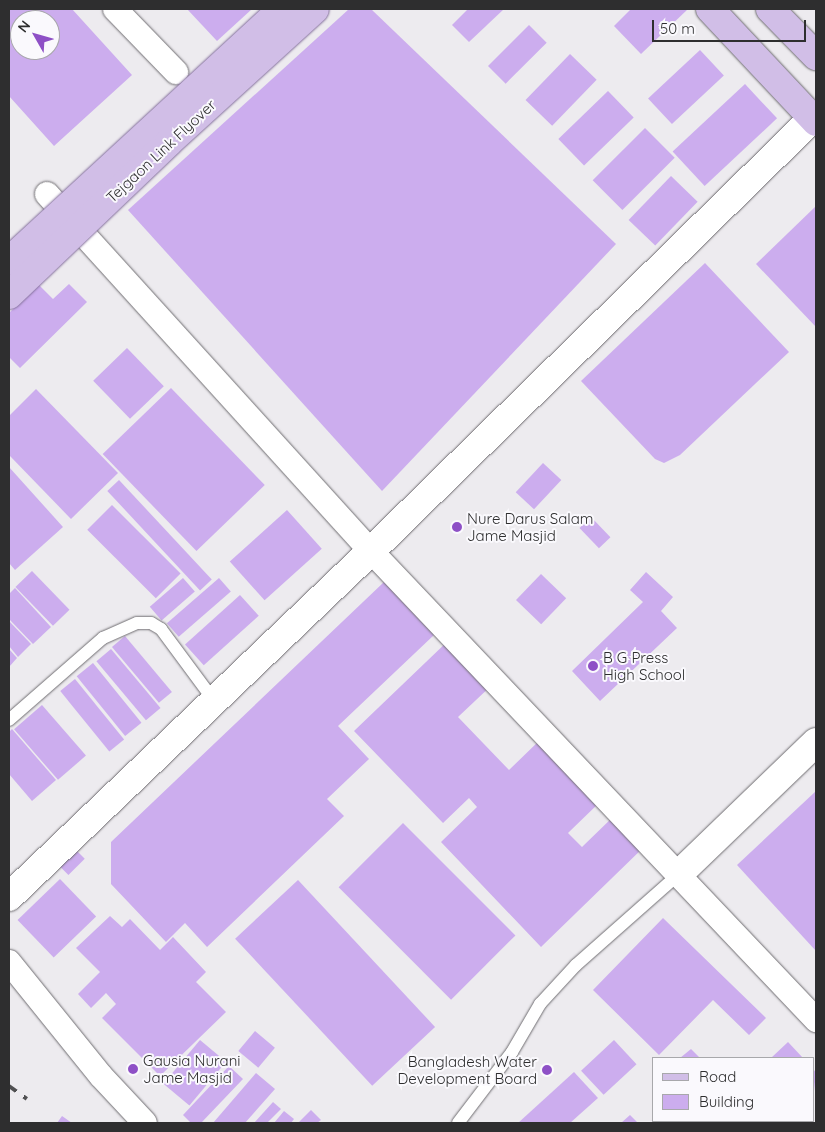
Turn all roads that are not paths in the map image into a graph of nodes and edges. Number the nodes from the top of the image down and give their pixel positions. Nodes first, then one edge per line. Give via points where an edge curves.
1 (115, 9) edge
2 (282, 9) edge
3 (315, 9) edge
4 (710, 9) edge
5 (770, 9) edge
6 (816, 56) edge
7 (176, 72) dead end
8 (814, 120) edge
9 (47, 194) dead end
10 (9, 261) edge
11 (9, 295) edge
12 (370, 551) junction
13 (215, 702) junction
14 (9, 720) edge
15 (816, 742) edge
16 (680, 874) junction
17 (9, 897) edge
18 (9, 962) edge
19 (816, 1020) edge
20 (145, 1123) edge
21 (458, 1123) edge

1 - 7 street
2 - 10 main road, Tejgaon Link Flyover, bridge
3 - 11 main road, Tejgaon Link Flyover, bridge
4 - 8 main road
5 - 6 main road
8 - 12 street
9 - 12 street
12 - 13 street
12 - 16 street
13 - 14 lane via 161,629 151,623 137,623 103,638
13 - 17 street
15 - 16 street
16 - 19 street
16 - 21 lane via 576,964 540,1004 512,1052
18 - 20 street via 101,1076

